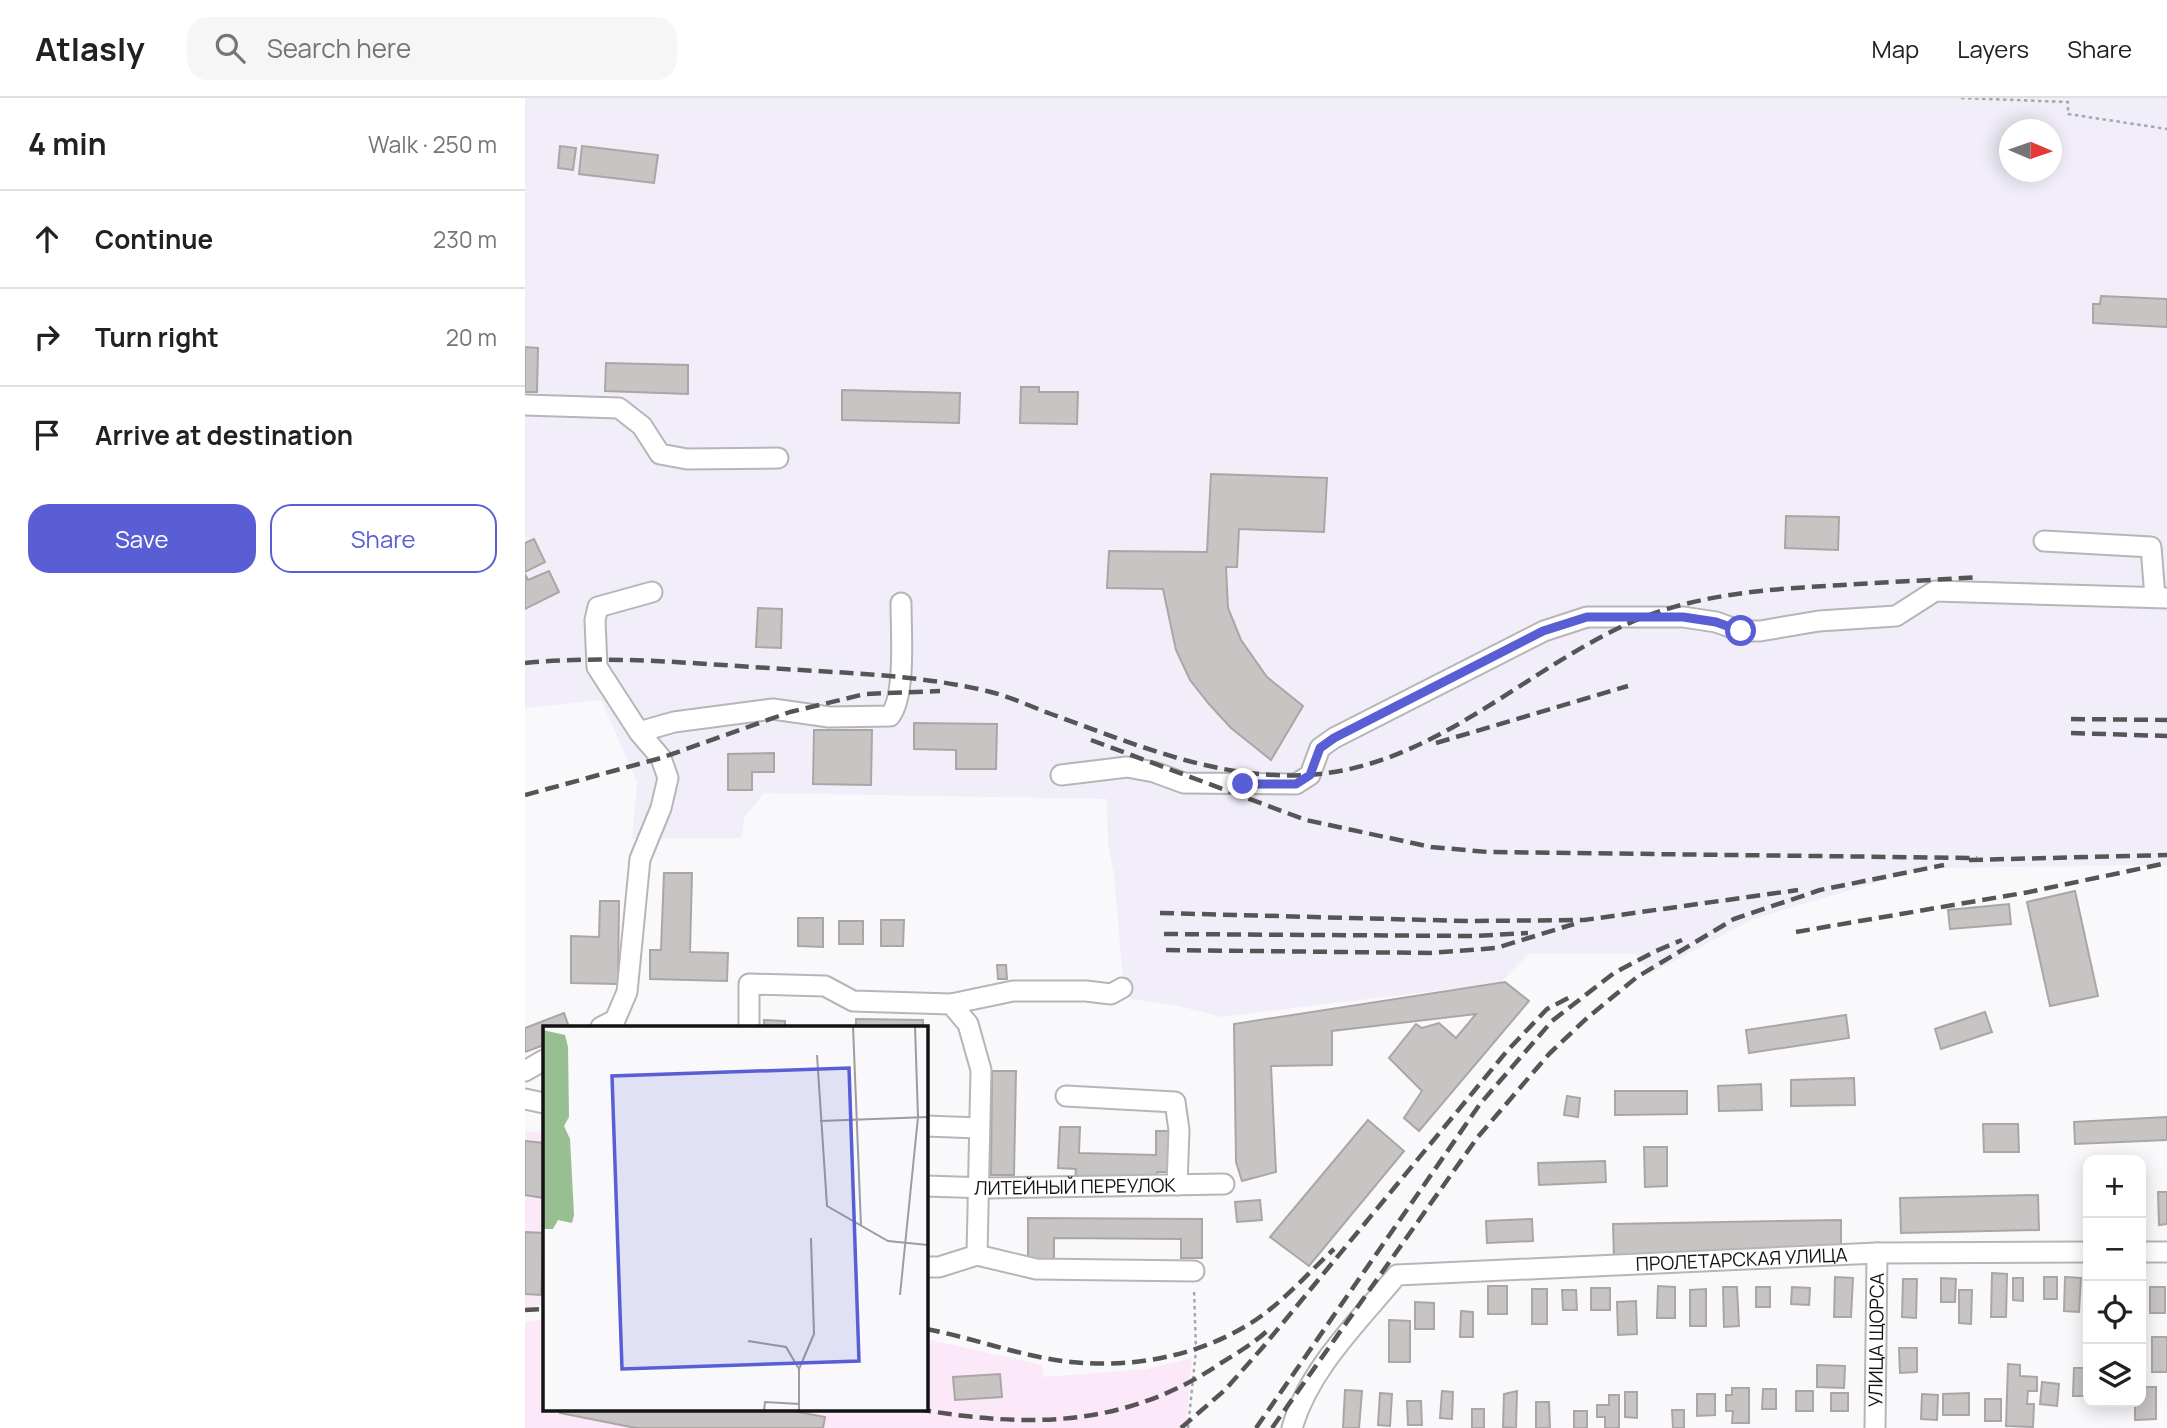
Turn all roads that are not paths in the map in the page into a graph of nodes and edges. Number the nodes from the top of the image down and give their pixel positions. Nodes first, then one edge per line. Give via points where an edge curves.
1 (525, 405) edge
2 (778, 458) dead end
3 (2044, 541) dead end
4 (652, 592) dead end
5 (2161, 597) edge
6 (901, 603) dead end
7 (639, 732) junction
8 (1061, 775) dead end
9 (1122, 988) dead end
10 (951, 1004) junction
11 (603, 1026) edge
12 (749, 1026) edge
13 (543, 1061) edge
14 (525, 1071) edge
15 (1066, 1096) dead end
16 (525, 1099) edge
17 (543, 1103) edge
18 (927, 1126) edge
19 (979, 1128) junction
20 (1224, 1184) dead end
21 (1177, 1185) junction
22 (927, 1186) edge
23 (978, 1188) junction
24 (2083, 1252) edge
25 (2146, 1252) edge
26 (2167, 1252) edge
27 (1877, 1253) junction
28 (977, 1255) junction
29 (927, 1267) edge
30 (1193, 1271) road end
31 (1292, 1428) edge
32 (1875, 1428) edge

1 - 2 street via 619,408 642,426 660,454 687,459
3 - 5 street via 2151,547
4 - 7 street via 598,607 595,620 597,667
5 - 8 street via 1935,592 1896,617 1819,621 1760,631 1683,617 1587,617 1543,631 1334,738 1320,748 1310,775 1296,784 1184,783 1127,767
6 - 7 street via 900,692 890,716 829,717 773,709 674,722
7 - 11 street via 660,758 668,778 640,859 627,992 615,1020
9 - 10 street via 1111,994 1013,990
10 - 12 street via 853,1001 825,986 749,984
10 - 19 street via 968,1024 981,1070
13 - 14 street
15 - 21 street via 1175,1102
16 - 17 street
18 - 19 street
19 - 23 street
20 - 21 street, ЛИТЕЙНЫЙ ПЕРЕУЛОК
21 - 23 street, ЛИТЕЙНЫЙ ПЕРЕУЛОК
22 - 23 street, ЛИТЕЙНЫЙ ПЕРЕУЛОК
23 - 28 street
24 - 27 street, ПРОЛЕТАРСКАЯ УЛИЦА
25 - 26 street
27 - 31 street, ПРОЛЕТАРСКАЯ УЛИЦА via 1397,1275 1322,1366
27 - 32 street, УЛИЦА ЩОРСА
28 - 29 street
28 - 30 street via 1036,1269

